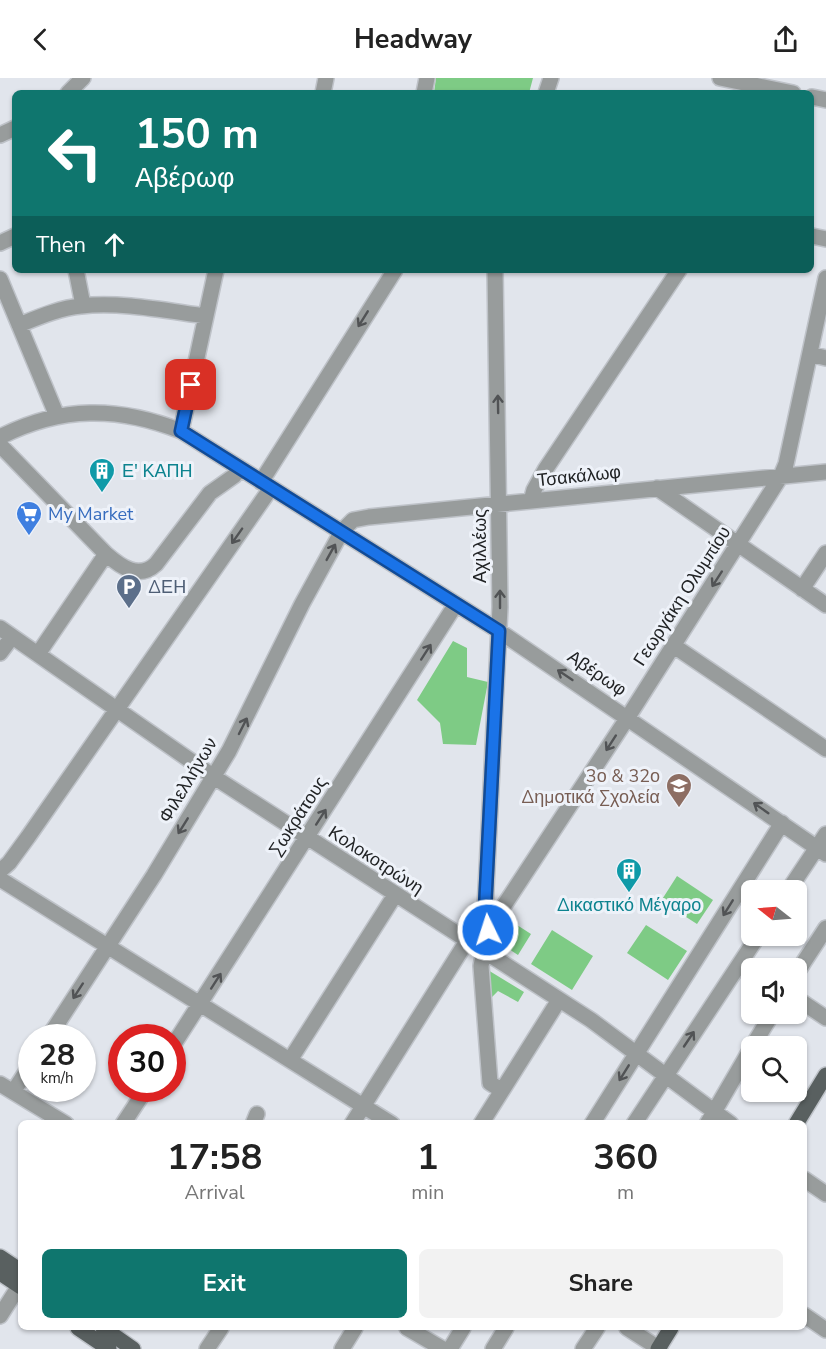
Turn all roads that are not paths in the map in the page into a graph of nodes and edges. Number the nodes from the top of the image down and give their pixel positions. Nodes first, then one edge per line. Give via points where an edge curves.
1 (720, 78) edge
2 (754, 85) edge
3 (778, 90) edge
4 (77, 273) edge
5 (215, 273) edge
6 (393, 273) edge
7 (495, 273) edge
8 (677, 273) edge
9 (826, 278) edge
10 (0, 279) edge
11 (83, 306) junction
12 (206, 316) junction
13 (19, 325) junction
14 (810, 354) junction
15 (826, 358) edge
16 (57, 416) junction
17 (181, 431) junction
18 (0, 437) edge
19 (0, 445) edge
20 (239, 469) junction
21 (826, 471) edge
22 (781, 476) junction
23 (266, 485) junction
24 (657, 488) junction
25 (531, 501) junction
26 (500, 504) junction
27 (342, 531) junction
28 (739, 545) junction
29 (826, 553) edge
30 (106, 554) junction
31 (802, 589) junction
32 (456, 604) junction
33 (826, 605) edge
34 (499, 631) junction
35 (6, 632) edge
36 (674, 646) junction
37 (0, 653) edge
38 (38, 654) junction
39 (118, 709) junction
40 (628, 717) junction
41 (826, 749) edge
42 (214, 777) junction
43 (782, 823) junction
44 (826, 834) edge
45 (308, 838) junction
46 (821, 850) edge
47 (0, 871) edge
48 (0, 879) edge
49 (752, 880) edge
50 (797, 880) edge
51 (395, 895) junction
52 (741, 899) edge
53 (826, 928) edge
54 (488, 930) junction
55 (108, 946) junction
56 (476, 947) junction
57 (806, 958) edge
58 (741, 973) edge
59 (559, 1000) junction
60 (200, 1004) junction
61 (807, 1005) edge
62 (826, 1018) edge
63 (57, 1024) edge
64 (186, 1026) edge
65 (637, 1053) junction
66 (290, 1060) junction
67 (741, 1066) edge
68 (826, 1075) edge
69 (18, 1076) edge
70 (664, 1076) junction
71 (6, 1088) edge
72 (501, 1090) junction
73 (137, 1102) edge
74 (363, 1105) junction
75 (711, 1118) edge
76 (59, 1120) edge
77 (126, 1120) edge
78 (354, 1120) edge
79 (386, 1120) edge
80 (483, 1120) edge
81 (595, 1120) edge
82 (636, 1120) edge
83 (798, 1120) edge
84 (807, 1181) edge
85 (826, 1194) edge
86 (0, 1257) edge
87 (0, 1273) edge
88 (18, 1280) edge
89 (18, 1281) edge
90 (18, 1285) edge
91 (0, 1316) edge
92 (807, 1317) edge
93 (81, 1330) edge
94 (106, 1330) edge
95 (220, 1330) edge
96 (354, 1330) edge
97 (410, 1330) edge
98 (462, 1330) edge
99 (505, 1330) edge
100 (596, 1330) edge
101 (630, 1330) edge
102 (670, 1330) edge
103 (826, 1330) edge
104 (109, 1349) edge
105 (133, 1349) edge
106 (207, 1349) edge
107 (342, 1349) edge
108 (443, 1349) edge
109 (450, 1349) edge
110 (493, 1349) edge
111 (584, 1349) edge
112 (659, 1349) edge

1 - 2 street
2 - 3 street
4 - 11 street
5 - 12 street
6 -> 23 street
26 -> 7 street, Αχιλλέως
8 - 25 street via 545,470
9 - 14 street, Γεωργάκη Ολυμπίου
10 - 13 street
11 - 12 street
11 - 13 street via 55,311
12 - 17 street
13 - 16 street
14 - 15 street
14 - 22 street, Γεωργάκη Ολυμπίου
16 - 17 street, Αβέρωφ via 88,412 128,415
16 - 18 street, Αβέρωφ
17 - 20 street, Αβέρωφ
19 - 30 street
20 - 23 street, Αβέρωφ
20 - 30 street via 210,493 151,569 134,571
21 - 22 street, Τσακάλωφ
22 - 24 street, Τσακάλωφ
22 - 28 street, Γεωργάκη Ολυμπίου
23 - 27 street, Αβέρωφ
23 -> 39 street
24 - 25 street, Τσακάλωφ
24 - 28 street
25 - 26 street, Τσακάλωφ
26 - 27 street, Τσακάλωφ via 358,518
34 -> 26 street, Αχιλλέως
27 - 32 street, Αβέρωφ
42 -> 27 street, Φιλελλήνων
28 - 31 street
28 -> 36 street, Γεωργάκη Ολυμπίου
29 - 31 street
30 - 38 street
31 - 33 street
32 - 34 street, Αβέρωφ
45 -> 32 street, Σωκράτους
40 -> 34 street, Αβέρωφ
34 - 54 street, Αχιλλέως via 485,909
35 - 37 street
35 - 38 street, Κολοκοτρώνη
36 - 40 street, Γεωργάκη Ολυμπίου
36 - 41 street
38 - 39 street, Κολοκοτρώνη
39 - 42 street, Κολοκοτρώνη
39 - 47 street
43 -> 40 street, Αβέρωφ
40 -> 54 street, Γεωργάκη Ολυμπίου
42 - 45 street, Κολοκοτρώνη
42 -> 55 street, Φιλελλήνων
43 - 46 street, Αβέρωφ
43 - 49 street
44 - 46 street
45 - 51 street, Κολοκοτρώνη
60 -> 45 street, Σωκράτους
46 - 50 street
48 - 55 street
51 - 56 street, Κολοκοτρώνη
51 - 66 street
52 -> 65 street
53 - 57 street
54 - 56 street, Γεωργάκη Ολυμπίου
55 - 60 street
55 -> 63 street, Φιλελλήνων
56 - 59 street, Κολοκοτρώνη
56 - 72 street via 481,966 490,1083
56 - 74 street, Γεωργάκη Ολυμπίου
70 -> 58 street
59 - 65 street, Κολοκοτρώνη
59 - 72 street
60 - 64 street, Σωκράτους
60 - 66 street
61 - 62 street
65 - 70 street, Κολοκοτρώνη
65 -> 81 street
66 - 74 street
67 - 75 street
68 - 83 main road
69 - 71 street
70 - 75 street, Κολοκοτρώνη
70 - 82 street
71 - 76 street
72 - 80 street
73 - 77 street
74 - 78 street, Γεωργάκη Ολυμπίου
74 - 79 street
84 - 85 street
86 - 88 main road
87 - 89 main road
90 - 91 street
92 - 103 street
93 - 104 main road
94 - 105 main road
95 - 106 street
96 - 107 street
97 - 108 street
98 - 109 street
99 - 110 street
100 - 111 street
101 - 112 street
102 - 112 main road

